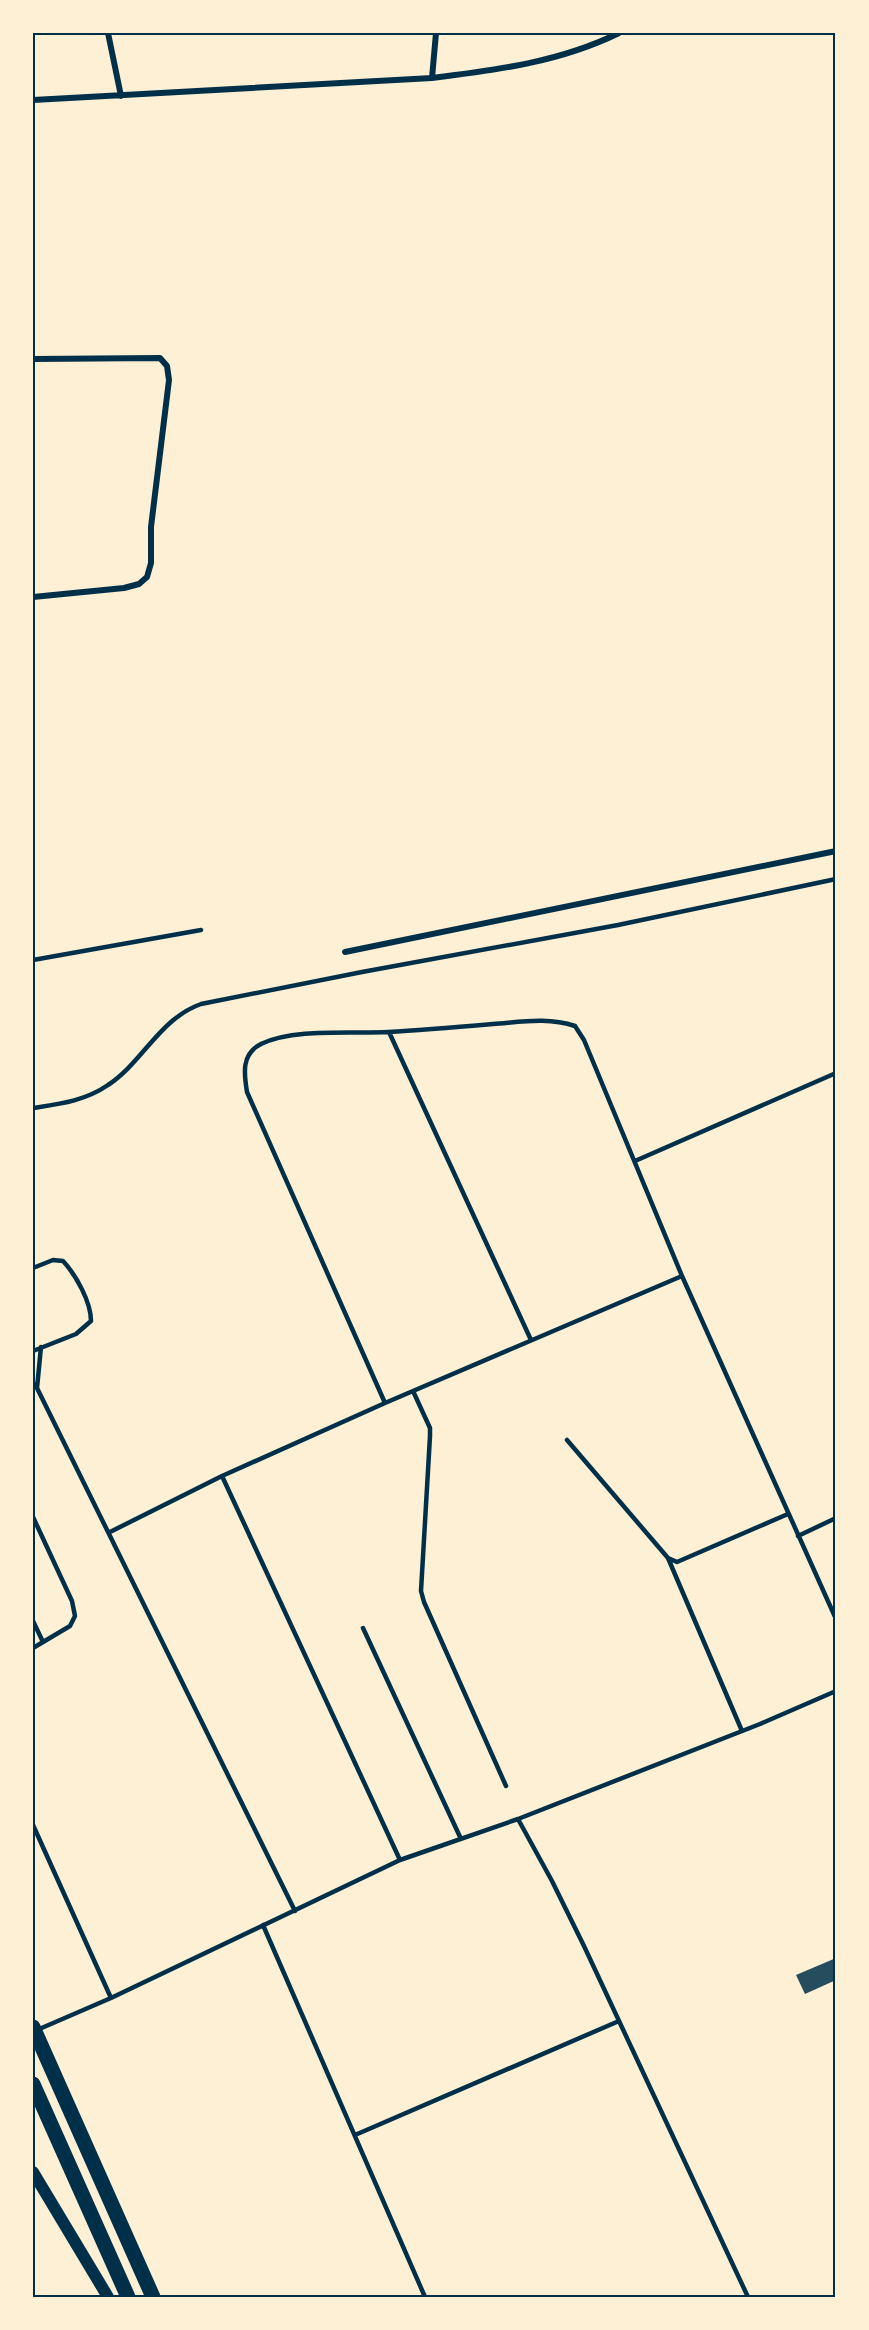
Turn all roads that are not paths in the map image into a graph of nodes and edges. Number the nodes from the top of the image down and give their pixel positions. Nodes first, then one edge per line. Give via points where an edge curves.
1 (108, 33) edge
2 (436, 33) edge
3 (619, 33) edge
4 (432, 78) junction
5 (122, 96) junction
6 (33, 100) edge
7 (33, 359) edge
8 (33, 597) edge
9 (836, 851) edge
10 (836, 879) edge
11 (201, 930) dead end
12 (345, 952) dead end
13 (33, 960) edge
14 (389, 1032) junction
15 (836, 1073) edge
16 (33, 1108) edge
17 (635, 1161) junction
18 (33, 1268) edge
19 (682, 1276) junction
20 (531, 1340) junction
21 (41, 1347) junction
22 (33, 1351) edge
23 (35, 1386) edge
24 (413, 1391) junction
25 (385, 1403) junction
26 (567, 1440) dead end
27 (222, 1476) junction
28 (788, 1514) junction
29 (33, 1516) edge
30 (836, 1518) edge
31 (110, 1532) junction
32 (798, 1536) junction
33 (668, 1558) junction
34 (836, 1619) edge
35 (33, 1621) edge
36 (363, 1628) dead end
37 (43, 1642) junction
38 (33, 1648) edge
39 (836, 1691) edge
40 (742, 1731) junction
41 (506, 1786) dead end
42 (518, 1819) junction
43 (33, 1825) edge
44 (460, 1839) junction
45 (400, 1860) junction
46 (295, 1911) junction
47 (263, 1925) junction
48 (111, 1998) junction
49 (619, 2021) junction
50 (34, 2029) edge
51 (33, 2084) edge
52 (355, 2135) junction
53 (33, 2172) edge
54 (108, 2297) edge
55 (128, 2297) edge
56 (153, 2297) edge
57 (425, 2297) edge
58 (748, 2297) edge

1 - 5 street
2 - 4 street
3 - 4 street via 547,60
4 - 5 street
5 - 6 street
7 - 8 street via 160,358 167,366 169,380 147,577 124,588
9 - 12 street
10 - 16 lane via 618,925 201,1004 168,1023 107,1086 69,1103
11 - 13 lane
14 - 17 lane via 533,1021 575,1026
14 - 20 lane
14 - 25 lane via 301,1034 260,1044 247,1056 243,1074 247,1092
15 - 17 lane
17 - 19 lane
18 - 21 lane via 53,1260 63,1261 91,1310 91,1321 85,1328
19 - 20 lane
19 - 28 lane
20 - 24 lane
21 - 22 lane
21 - 23 lane
23 - 31 lane
24 - 25 lane
24 - 41 lane via 430,1428 421,1591
25 - 27 lane
26 - 33 lane
27 - 31 lane
27 - 45 lane
28 - 32 lane
28 - 33 lane via 677,1562
29 - 37 lane via 72,1601 75,1616 70,1626
30 - 32 lane
31 - 46 lane
32 - 34 lane
33 - 40 lane
35 - 37 lane
36 - 44 lane
37 - 38 lane
39 - 40 lane
40 - 42 lane
42 - 44 lane
42 - 49 lane
43 - 48 lane
44 - 45 lane
45 - 46 lane
46 - 47 lane
47 - 48 lane
47 - 52 lane
48 - 50 lane
49 - 52 lane
49 - 58 lane
50 - 56 main road
51 - 55 main road
52 - 57 lane
53 - 54 main road

